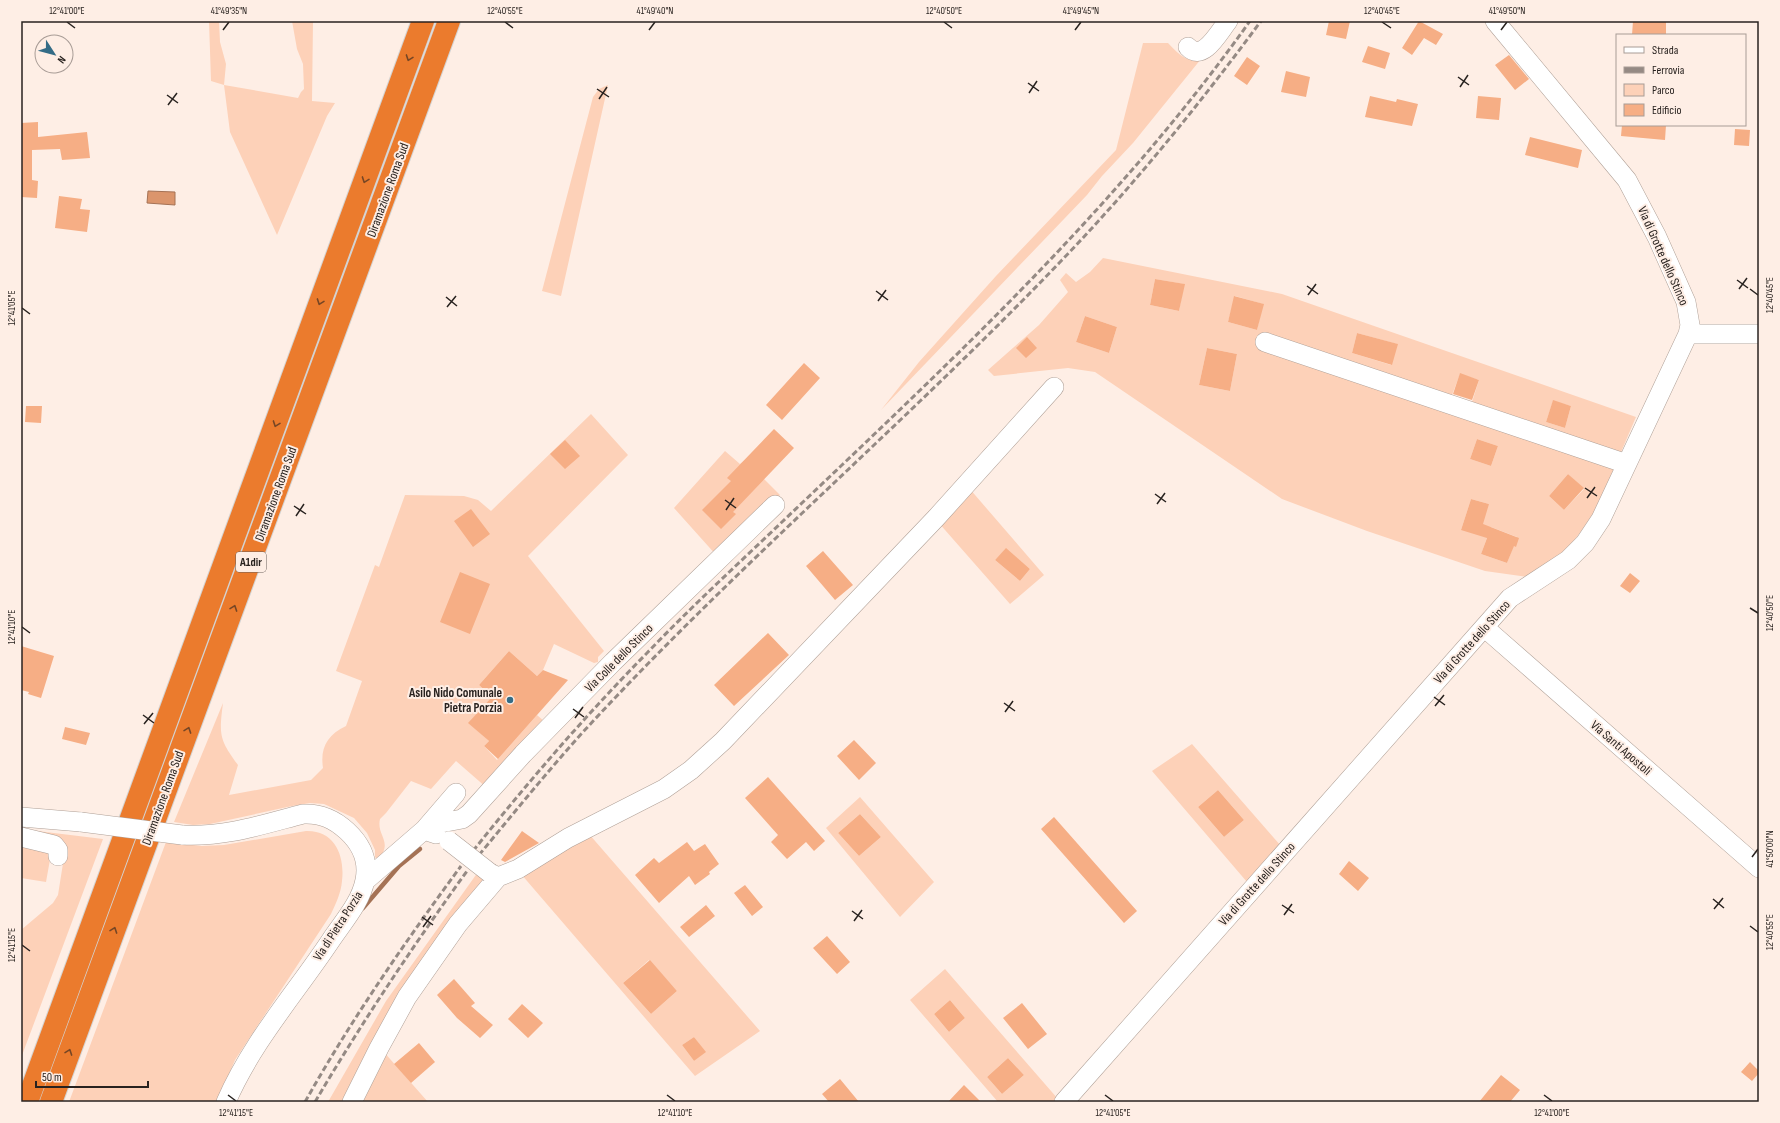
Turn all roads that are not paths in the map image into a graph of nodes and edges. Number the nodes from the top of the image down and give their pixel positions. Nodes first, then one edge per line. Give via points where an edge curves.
1 (423, 21) edge
2 (450, 21) edge
3 (1228, 21) edge
4 (1495, 21) edge
5 (1188, 47) dead end
6 (1688, 334) junction
7 (1759, 334) edge
8 (1265, 342) dead end
9 (1054, 387) dead end
10 (1627, 464) junction
11 (775, 506) dead end
12 (1485, 628) junction
13 (456, 793) dead end
14 (21, 817) edge
15 (424, 830) junction
16 (21, 837) edge
17 (58, 856) dead end
18 (1759, 868) edge
19 (494, 875) junction
20 (365, 881) junction
21 (27, 1102) edge
22 (50, 1102) edge
23 (226, 1102) edge
24 (352, 1102) edge
25 (1064, 1102) edge

1 -> 21 highway, Diramazione Roma Sud / A1dir
22 -> 2 highway, Diramazione Roma Sud / A1dir
3 - 5 street via 1206,49 1198,52
4 - 6 street, Via di Grotte dello Stinco via 1627,180 1657,237 1686,302 1690,325
6 - 7 street
6 - 10 street, Via di Grotte dello Stinco
8 - 10 street
9 - 19 street via 936,518 696,766 656,794 568,838 518,869
10 - 12 street, Via di Grotte dello Stinco via 1601,519 1585,543 1568,560 1510,598
11 - 15 street, Via Colle dello Stinco via 613,662 523,754 469,814 456,822 441,823
12 - 18 street, Via Santi Apostoli
12 - 25 street, Via di Grotte dello Stinco
13 - 15 street
14 - 20 street, Via di Pietra Porzia, bridge via 200,836 229,833 304,814 321,815 336,822 357,842 365,858
15 - 19 street, bridge via 442,836
15 - 20 street, Via Colle dello Stinco
16 - 17 street via 54,845 58,850
19 - 24 street via 407,997
20 - 23 street, Via di Pietra Porzia via 361,893 344,921 256,1044 239,1072

